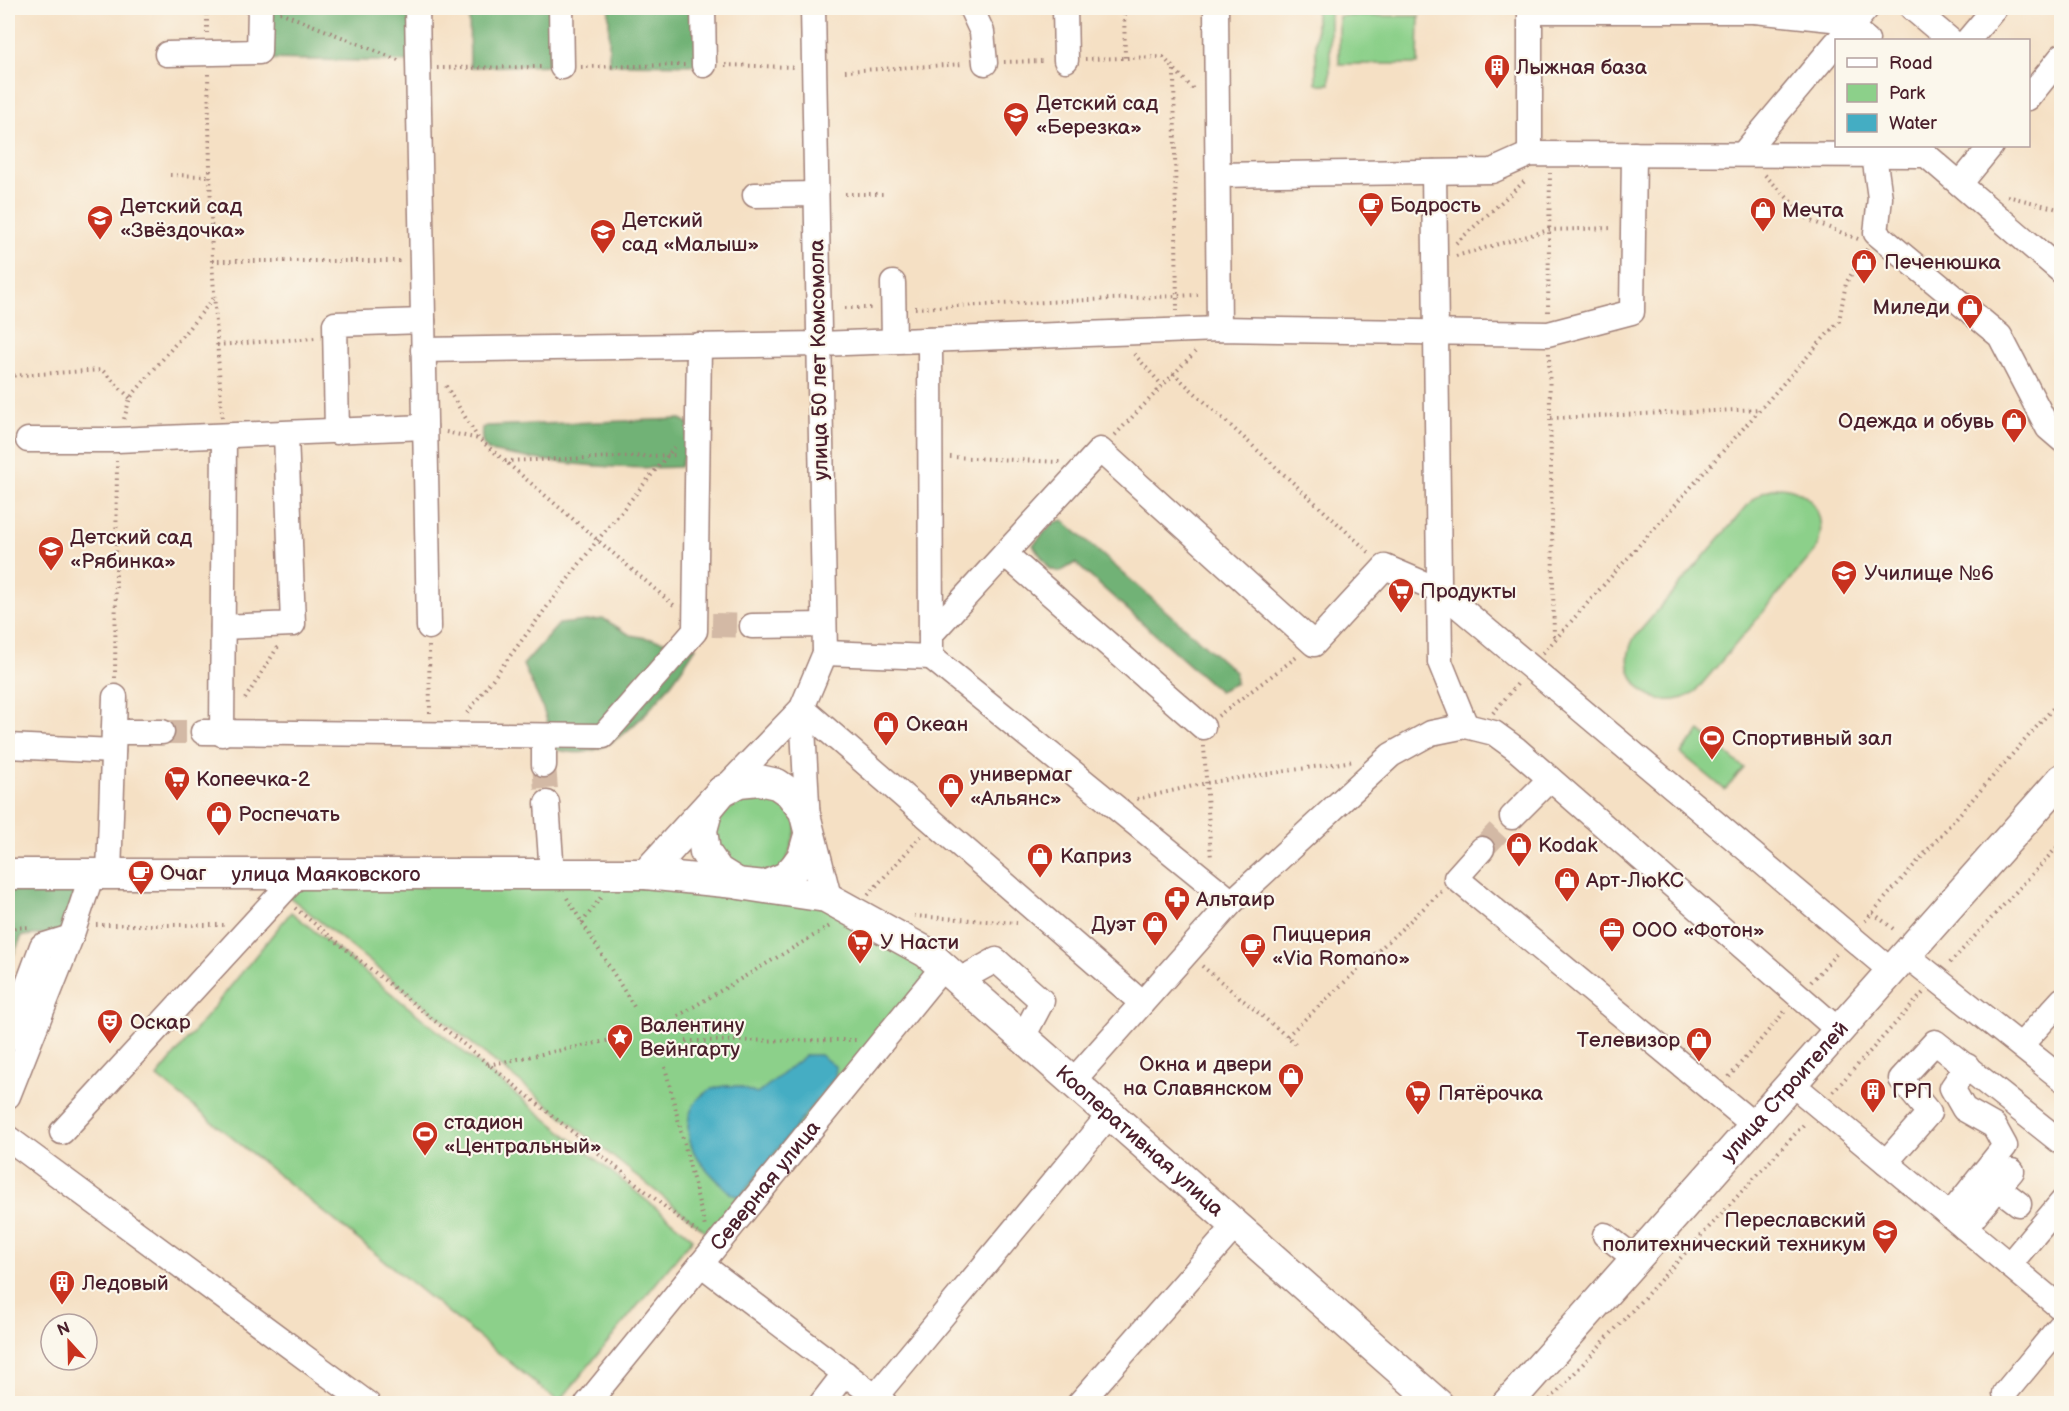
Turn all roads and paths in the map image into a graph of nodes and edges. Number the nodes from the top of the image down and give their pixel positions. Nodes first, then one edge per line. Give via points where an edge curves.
1 (8, 8) edge
2 (84, 8) edge
3 (207, 8) edge
4 (260, 8) edge
5 (270, 8) edge
6 (417, 8) edge
7 (561, 8) edge
8 (703, 8) edge
9 (813, 8) edge
10 (971, 8) edge
11 (1065, 8) edge
12 (1124, 8) edge
13 (1216, 8) edge
14 (1867, 8) edge
15 (1912, 8) edge
16 (1995, 8) edge
17 (1530, 9) edge
18 (1755, 9) edge
19 (1848, 38) edge
20 (1949, 39) edge
21 (1969, 39) edge
22 (1835, 52) edge
23 (167, 54) dead end
24 (207, 54) junction
25 (2061, 56) edge
26 (1066, 60) dead end
27 (985, 63) dead end
28 (704, 65) joint
29 (562, 67) dead end
30 (794, 67) dead end
31 (418, 68) junction
32 (1174, 69) junction
33 (2030, 95) edge
34 (1217, 113) junction
35 (1990, 147) edge
36 (1878, 150) edge
37 (1540, 154) junction
38 (1634, 154) junction
39 (1743, 154) junction
40 (1434, 172) junction
41 (170, 175) dead end
42 (1218, 175) junction
43 (208, 176) junction
44 (1960, 184) junction
45 (816, 194) junction
46 (845, 194) dead end
47 (887, 194) dead end
48 (755, 195) dead end
49 (1632, 228) junction
50 (1549, 230) junction
51 (1873, 238) junction
52 (212, 261) junction
53 (422, 261) junction
54 (1435, 262) junction
55 (2061, 272) edge
56 (893, 283) dead end
57 (1219, 294) junction
58 (1176, 296) junction
59 (214, 298) junction
60 (845, 308) dead end
61 (893, 309) junction
62 (423, 321) junction
63 (1219, 329) junction
64 (1179, 330) junction
65 (1116, 333) junction
66 (1436, 333) junction
67 (1548, 334) junction
68 (336, 336) junction
69 (930, 340) junction
70 (894, 341) junction
71 (819, 344) junction
72 (217, 345) junction
73 (699, 345) junction
74 (423, 350) junction
75 (1173, 373) junction
76 (8, 376) edge
77 (1162, 385) junction
78 (130, 398) junction
79 (1761, 409) junction
80 (1551, 418) junction
81 (696, 422) junction
82 (425, 428) junction
83 (337, 432) junction
84 (286, 434) junction
85 (224, 435) junction
86 (479, 439) junction
87 (28, 440) dead end
88 (117, 440) junction
89 (2061, 440) edge
90 (667, 455) junction
91 (696, 456) junction
92 (930, 456) junction
93 (1094, 457) junction
94 (504, 461) junction
95 (596, 542) junction
96 (1005, 554) junction
97 (1385, 567) junction
98 (1439, 590) junction
99 (293, 624) junction
100 (704, 624) junction
101 (824, 625) junction
102 (752, 626) tunnel mouth
103 (223, 627) junction
104 (429, 627) joint
105 (1554, 639) junction
106 (1314, 644) junction
107 (931, 645) junction
108 (825, 653) junction
109 (1530, 667) junction
110 (115, 697) joint
111 (2061, 698) edge
112 (242, 704) dead end
113 (802, 708) junction
114 (1203, 727) junction
115 (1472, 728) junction
116 (162, 732) tunnel mouth
117 (440, 735) junction
118 (544, 736) junction
119 (114, 741) junction
120 (8, 746) edge
121 (1391, 755) junction
122 (544, 765) tunnel mouth
123 (2061, 778) edge
124 (1550, 779) junction
125 (1206, 783) junction
126 (722, 791) junction
127 (547, 803) tunnel mouth
128 (1113, 805) junction
129 (1512, 817) tunnel mouth
130 (934, 822) junction
131 (809, 835) junction
132 (1482, 849) tunnel mouth
133 (8, 874) edge
134 (100, 874) junction
135 (299, 874) junction
136 (646, 874) junction
137 (1456, 878) junction
138 (557, 882) junction
139 (739, 884) junction
140 (1212, 886) junction
141 (279, 895) junction
142 (826, 897) junction
143 (1232, 902) junction
144 (854, 912) junction
145 (913, 916) dead end
146 (1020, 924) dead end
147 (252, 925) junction
148 (8, 928) edge
149 (73, 932) junction
150 (1851, 938) junction
151 (1185, 952) junction
152 (1898, 962) junction
153 (950, 974) junction
154 (1798, 996) junction
155 (2061, 1000) edge
156 (1143, 1003) junction
157 (636, 1010) dead end
158 (678, 1016) dead end
159 (1838, 1030) junction
160 (1287, 1036) junction
161 (1023, 1037) junction
162 (8, 1038) edge
163 (621, 1038) dead end
164 (884, 1040) junction
165 (686, 1041) dead end
166 (1297, 1045) dead end
167 (2021, 1046) junction
168 (488, 1065) junction
169 (1967, 1066) junction
170 (665, 1067) dead end
171 (2061, 1079) edge
172 (1073, 1081) junction
173 (1791, 1083) junction
174 (1714, 1094) junction
175 (8, 1096) edge
176 (1110, 1114) junction
177 (1754, 1125) junction
178 (62, 1132) dead end
179 (8, 1138) edge
180 (2061, 1143) edge
181 (1886, 1162) junction
182 (2019, 1204) dead end
183 (2056, 1218) edge
184 (1958, 1222) junction
185 (1236, 1225) junction
186 (1605, 1235) dead end
187 (708, 1251) junction
188 (1636, 1259) junction
189 (2009, 1265) junction
190 (2061, 1309) edge
191 (2061, 1324) edge
192 (845, 1373) junction
193 (2005, 1393) dead end
194 (880, 1400) edge
195 (368, 1404) edge
196 (587, 1404) edge
197 (821, 1404) edge
198 (1079, 1404) edge
199 (1438, 1404) edge
200 (1507, 1404) edge

1 - 2 path
3 - 24 path
4 - 24 street via 259,52
5 - 31 path
6 - 31 street
7 - 29 street
8 - 28 street
9 - 45 street, улица 50 лет Комсомола
10 - 27 street via 982,32
11 - 26 street
12 - 32 path via 1125,58 1163,57
13 - 34 street
14 - 19 street
15 - 20 street
16 - 21 street
17 - 18 street
17 - 37 street
18 - 19 street via 1841,20
22 - 39 street
23 - 24 street
24 - 43 path
25 - 33 street
28 - 30 path
31 - 53 street
32 - 34 path
32 - 58 path
34 - 42 street
35 - 44 street
36 - 39 street
36 - 44 street via 1926,155
36 - 51 street via 1880,198
37 - 38 street
37 - 40 street via 1492,171
37 - 50 path
37 - 54 path via 1530,177
38 - 39 street
38 - 49 street
39 - 51 path via 1809,220
40 - 42 street
40 - 54 street
41 - 43 path
42 - 57 street
43 - 52 path
44 - 55 street
45 - 48 street
45 - 71 street, улица 50 лет Комсомола
46 - 47 path
49 - 50 path
49 - 67 street via 1632,312
50 - 54 path
50 - 67 path
51 - 79 path via 1846,283 1839,321
51 - 89 street via 2000,336 2048,428
52 - 53 path
52 - 59 path
53 - 62 street
54 - 66 street
56 - 61 street
57 - 58 path
57 - 63 street
58 - 61 path
58 - 64 path
59 - 72 path
59 - 78 path
60 - 61 path
61 - 70 street
62 - 68 street via 335,324
62 - 74 street
63 - 64 street
63 - 66 street
63 - 75 path
64 - 65 street
65 - 69 street
65 - 77 path
66 - 67 street
66 - 98 street
67 - 80 path
68 - 72 path
68 - 83 street
69 - 70 street
69 - 92 street
70 - 71 street
71 - 73 street
71 - 101 street, улица 50 лет Комсомола
72 - 85 path
73 - 74 street
73 - 81 street
74 - 82 street
74 - 86 path
75 - 77 path
75 - 97 path
76 - 78 path via 102,370
77 - 93 path
78 - 88 path
79 - 80 path
79 - 105 path
80 - 105 path
81 - 90 path
81 - 91 street
82 - 83 street
82 - 86 path
82 - 104 street
83 - 84 street
84 - 85 street
84 - 99 street
85 - 88 street
85 - 103 street
86 - 94 path
87 - 88 street
88 - 110 path
90 - 91 path
90 - 94 path
90 - 95 path
91 - 100 street
92 - 93 path
92 - 107 street
93 - 96 street
93 - 106 street
94 - 95 path
95 - 100 path
95 - 117 path
96 - 107 street
96 - 114 street
97 - 98 street
97 - 106 street
98 - 109 street
98 - 115 street via 1440,662
99 - 103 street
99 - 112 path
100 - 118 street via 603,736
101 - 102 street
101 - 108 street, улица 50 лет Комсомола
103 - 117 street via 212,733
104 - 117 path
105 - 109 path
106 - 114 path
107 - 108 street
107 - 128 street
108 - 113 street, улица 50 лет Комсомола
109 - 115 path
109 - 150 street
110 - 119 street
111 - 150 path
113 - 126 street
113 - 130 street
113 - 131 street
114 - 125 path
115 - 121 street via 1431,734
115 - 124 street via 1494,733
116 - 119 street
117 - 118 street
118 - 122 street
119 - 120 street
119 - 134 street
121 - 125 path
121 - 143 street
123 - 152 main road, улица Строителей
124 - 129 street
124 - 154 street
125 - 128 path
125 - 140 path
126 - 131 main road via 739,782 759,780 777,784 804,811
126 - 136 main road
126 - 139 main road via 708,808 702,830 705,852 718,872
127 - 138 street
128 - 140 street
130 - 144 path
130 - 156 street
131 - 139 main road via 804,856 786,877 765,885
131 - 142 main road
132 - 137 street
133 - 134 main road, улица Маяковского
134 - 135 main road, улица Маяковского
134 - 149 street
135 - 138 main road, улица Маяковского
135 - 141 street
136 - 138 main road, улица Маяковского
136 - 139 main road, улица Маяковского
137 - 160 path
137 - 174 street
138 - 157 path
139 - 142 main road, Кооперативная улица
140 - 143 street
141 - 147 street
141 - 168 path
142 - 144 main road, Кооперативная улица
143 - 151 street
144 - 153 main road, Кооперативная улица via 926,952
144 - 158 path
145 - 146 path
147 - 149 path
147 - 178 street
148 - 149 path
149 - 162 street via 42,946
149 - 175 street
150 - 152 street
150 - 154 path
151 - 156 street
151 - 160 path
152 - 159 main road, улица Строителей
152 - 167 street
153 - 161 main road, Кооперативная улица
153 - 161 street via 996,960 1042,1001
153 - 164 street, Северная улица
154 - 159 street
154 - 174 path
155 - 167 street
156 - 172 street
159 - 173 main road, улица Строителей
160 - 166 path
161 - 172 main road, Кооперативная улица
163 - 168 path
164 - 165 path
164 - 187 street, Северная улица
167 - 171 street
168 - 187 path
169 - 180 street
169 - 181 street via 1935,1042 1901,1079 1929,1113
169 - 184 street via 1952,1088 1964,1109 1994,1126 2006,1146
170 - 187 path
172 - 176 main road, Кооперативная улица
173 - 177 main road, улица Строителей
173 - 181 street
174 - 177 street
176 - 185 main road, Кооперативная улица
176 - 194 street
177 - 188 main road, улица Строителей
179 - 195 street
181 - 184 street
182 - 184 street via 2005,1180
183 - 189 street
184 - 189 street
185 - 198 street
185 - 199 main road, Кооперативная улица
186 - 188 street
187 - 192 street
187 - 196 street, Северная улица
188 - 200 main road, улица Строителей
189 - 190 street
191 - 193 street
192 - 194 street
192 - 197 street

